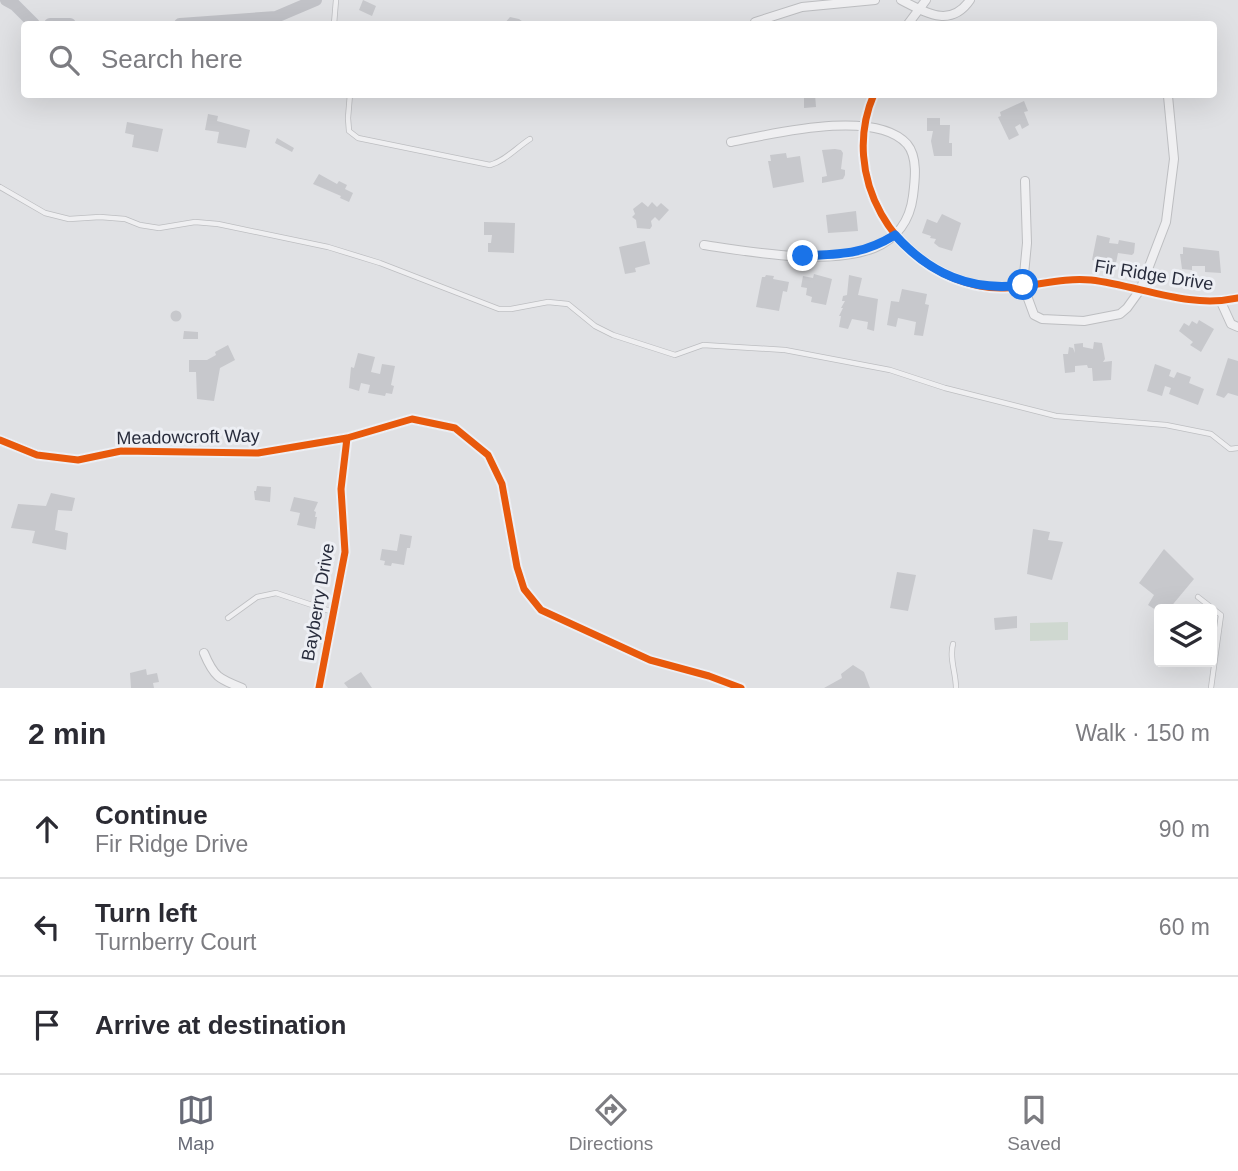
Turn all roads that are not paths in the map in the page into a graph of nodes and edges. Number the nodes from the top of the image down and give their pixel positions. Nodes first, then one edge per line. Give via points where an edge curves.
1 (6, 0) edge
2 (316, 0) edge
3 (336, 0) edge
4 (875, 0) edge
5 (901, 0) edge
6 (926, 0) edge
7 (970, 0) edge
8 (918, 11) junction
9 (31, 21) edge
10 (221, 21) edge
11 (334, 21) edge
12 (758, 21) edge
13 (910, 21) edge
14 (350, 98) edge
15 (873, 98) edge
16 (1168, 98) edge
17 (863, 127) junction
18 (530, 139) dead end
19 (731, 142) dead end
20 (1025, 181) dead end
21 (0, 187) edge
22 (895, 235) junction
23 (704, 245) dead end
24 (1023, 285) junction
25 (1140, 290) junction
26 (1238, 299) edge
27 (1221, 302) junction
28 (1238, 327) edge
29 (347, 438) junction
30 (0, 440) edge
31 (1238, 448) edge
32 (1198, 597) dead end
33 (333, 613) junction
34 (228, 618) dead end
35 (953, 644) dead end
36 (204, 653) dead end
37 (242, 688) edge
38 (319, 688) edge
39 (741, 688) edge
40 (956, 688) edge
41 (1210, 688) edge

1 - 9 street
2 - 10 street via 276,17
3 - 11 lane
4 - 12 street via 802,7
5 - 8 street
6 - 8 street
7 - 8 street via 959,12 946,16
8 - 13 street
14 - 18 lane via 349,131 358,138 490,165
15 - 17 street, Fir Ridge Drive
16 - 25 street via 1174,159 1169,206
17 - 19 street via 795,129
17 - 22 street, Fir Ridge Drive via 867,179 877,208
17 - 22 street via 894,135 913,154 912,204
20 - 24 street
21 - 31 lane via 45,213 69,219 125,219 159,228 218,223 328,247 499,309 568,304 613,335 675,355 722,344 797,352 890,370 1056,416 1166,425 1211,434 1230,449
22 - 23 street via 859,252 803,256
22 - 24 street, Fir Ridge Drive via 926,262 962,281 981,287
24 - 25 street, Fir Ridge Drive via 1090,280
24 - 25 street via 1034,314 1042,319 1074,321 1120,314
25 - 27 street, Fir Ridge Drive
26 - 27 street, Fir Ridge Drive
27 - 28 street via 1231,324
29 - 30 street, Meadowcroft Way via 258,453 121,451 78,460 37,455
29 - 33 street, Bayberry Drive via 341,498 345,552
29 - 39 street, Meadowcroft Way via 412,419 456,428 488,455 498,474 517,567 524,589 541,610 650,660
32 - 41 lane via 1221,615
33 - 34 lane via 276,593 257,597
33 - 38 street, Bayberry Drive
35 - 40 lane
36 - 37 street via 218,678

